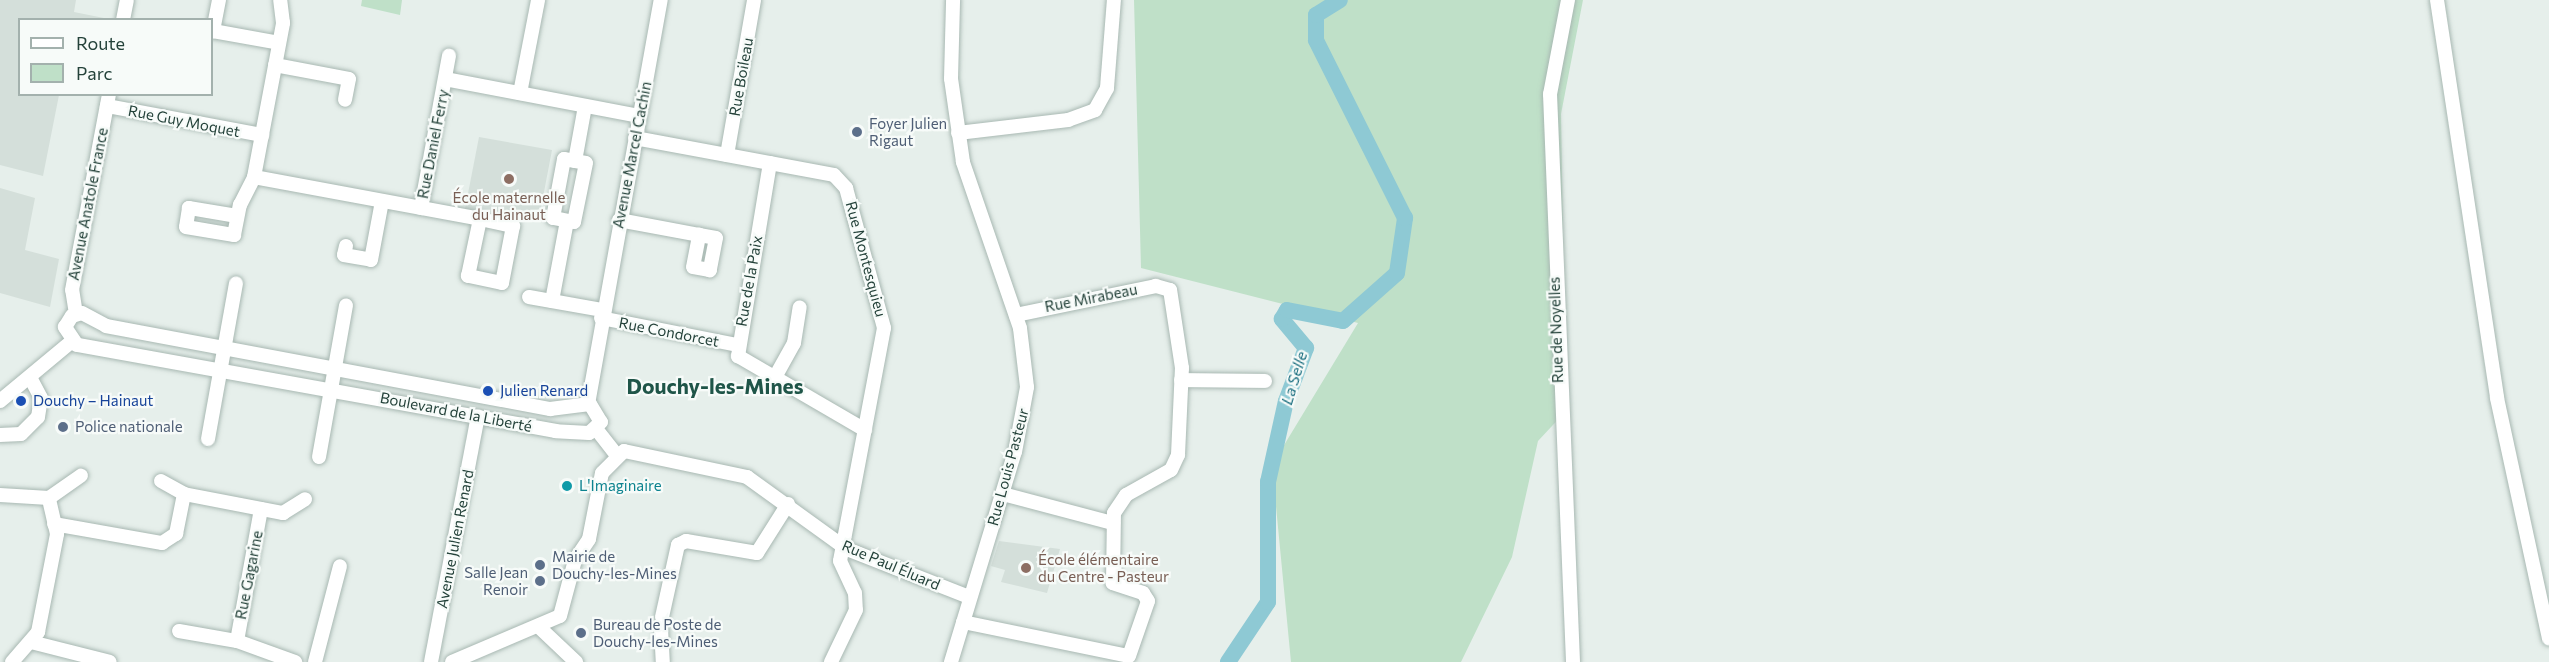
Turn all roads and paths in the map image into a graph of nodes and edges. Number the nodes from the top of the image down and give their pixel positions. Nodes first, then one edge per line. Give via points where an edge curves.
1 (126, 0) edge
2 (219, 0) edge
3 (280, 0) edge
4 (537, 0) edge
5 (661, 0) edge
6 (754, 0) edge
7 (953, 0) edge
8 (1114, 0) edge
9 (1568, 0) edge
10 (2436, 0) edge
11 (123, 18) edge
12 (279, 44) junction
13 (449, 56) dead end
14 (275, 65) junction
15 (445, 79) junction
16 (520, 93) junction
17 (108, 100) edge
18 (345, 100) dead end
19 (585, 106) junction
20 (639, 116) junction
21 (958, 133) junction
22 (262, 135) junction
23 (635, 138) junction
24 (727, 155) junction
25 (575, 161) junction
26 (770, 163) junction
27 (254, 177) junction
28 (382, 201) junction
29 (421, 208) junction
30 (237, 216) dead end
31 (480, 219) junction
32 (619, 220) junction
33 (567, 221) junction
34 (699, 235) dead end
35 (346, 246) dead end
36 (236, 284) dead end
37 (529, 297) dead end
38 (552, 301) junction
39 (346, 305) dead end
40 (800, 307) dead end
41 (76, 314) junction
42 (602, 314) junction
43 (1016, 315) junction
44 (94, 320) junction
45 (71, 342) junction
46 (86, 344) junction
47 (737, 345) junction
48 (225, 348) junction
49 (221, 368) junction
50 (335, 369) junction
51 (30, 377) junction
52 (774, 379) junction
53 (1181, 380) junction
54 (1265, 381) dead end
55 (331, 389) junction
56 (0, 401) edge
57 (582, 406) junction
58 (478, 416) junction
59 (597, 430) junction
60 (865, 430) junction
61 (580, 432) junction
62 (0, 435) edge
63 (208, 439) dead end
64 (616, 454) junction
65 (319, 457) dead end
66 (81, 476) dead end
67 (161, 481) dead end
68 (184, 494) junction
69 (1003, 494) junction
70 (0, 495) edge
71 (48, 498) junction
72 (305, 499) dead end
73 (788, 504) junction
74 (261, 509) junction
75 (1113, 523) junction
76 (54, 524) junction
77 (843, 546) junction
78 (340, 566) dead end
79 (969, 597) junction
80 (963, 622) junction
81 (540, 628) junction
82 (179, 631) dead end
83 (2549, 638) edge
84 (237, 641) junction
85 (31, 642) junction
86 (12, 662) edge
87 (110, 662) edge
88 (295, 662) edge
89 (315, 662) edge
90 (431, 662) edge
91 (452, 662) edge
92 (576, 662) edge
93 (663, 662) edge
94 (831, 662) edge
95 (951, 662) edge
96 (1573, 662) edge

1 - 11 street
2 - 12 street via 213,32
3 - 12 street, Rue Guy Moquet
4 - 16 street
5 - 20 street, Avenue Marcel Cachin
6 - 24 street, Rue Boileau
7 - 21 street, Rue Louis Pasteur via 951,72
8 - 21 street via 1106,94 1092,113 1068,120
9 - 96 street, Rue de Noyelles via 1550,94
10 - 83 street via 2495,388
12 - 14 street, Rue Guy Moquet
13 - 15 street, Rue Daniel Ferry
14 - 18 street via 349,79
14 - 22 street, Rue Guy Moquet
15 - 16 street, Rue Daniel Ferry
15 - 29 street, Rue Daniel Ferry
16 - 19 street, Rue Daniel Ferry
17 - 22 street, Rue Guy Moquet
17 - 41 street, Avenue Anatole France via 72,290
19 - 20 street, Rue Daniel Ferry
19 - 25 street
20 - 23 street, Avenue Marcel Cachin
21 - 43 street, Rue Louis Pasteur via 968,179
22 - 27 street, Rue Guy Moquet
23 - 24 street, Rue Montesquieu
23 - 32 street, Avenue Marcel Cachin
24 - 26 street, Rue Montesquieu
25 - 33 street via 586,163 574,222
25 - 33 street via 564,159 553,218
26 - 47 street, Rue de la Paix
26 - 60 street, Rue Montesquieu via 834,175 846,188 884,324
27 - 28 street
27 - 30 street, Rue Guy Moquet
28 - 29 street
28 - 35 street via 371,261 344,255
29 - 31 street
31 - 31 street via 468,276 502,283 513,226
32 - 34 street
32 - 42 street, Avenue Marcel Cachin
33 - 38 street
36 - 48 street
37 - 38 street
38 - 42 street
39 - 50 street
40 - 52 street via 794,343
41 - 44 street
41 - 45 street via 65,327
42 - 47 street, Rue Condorcet
42 - 57 street, Avenue Marcel Cachin
43 - 53 street, Rue Mirabeau via 1167,288 1174,301
43 - 69 street, Rue Louis Pasteur via 1028,387
44 - 46 street via 96,336
44 - 48 street, Boulevard de la Liberté
45 - 46 street
45 - 51 street
46 - 49 street, Boulevard de la Liberté
47 - 52 street, Rue de la Paix via 740,359
48 - 49 street
48 - 50 street, Boulevard de la Liberté
49 - 55 street, Boulevard de la Liberté
49 - 63 street
50 - 55 street
50 - 57 street, Boulevard de la Liberté via 555,410
51 - 56 street
51 - 62 street via 41,398 38,417 21,434
52 - 60 street, Rue de la Paix
53 - 54 street
53 - 75 street via 1176,464 1123,497
55 - 58 street, Boulevard de la Liberté
55 - 65 street
57 - 59 street via 600,413
57 - 61 street via 572,420
58 - 61 street, Boulevard de la Liberté
58 - 90 street, Avenue Julien Renard
59 - 61 street
59 - 64 street
60 - 77 street, Rue Montesquieu
64 - 73 street, Rue Paul Éluard via 628,450 724,469
64 - 81 street via 602,473 589,539 575,560 565,607 553,622
66 - 71 street
67 - 68 street, Rue Gagarine
68 - 74 street, Rue Gagarine
68 - 76 street via 176,534 165,542
69 - 75 street
69 - 79 street, Rue Louis Pasteur
70 - 71 street
71 - 76 street
72 - 74 street, Rue Gagarine via 286,513
73 - 77 street, Rue Paul Éluard
73 - 93 street via 757,553 686,541 678,545 662,623
74 - 84 street, Rue Gagarine
75 - 80 street via 1113,583 1148,598 1134,649 1122,658
76 - 85 street via 38,632
77 - 79 street, Rue Paul Éluard
77 - 94 street, Rue Montesquieu via 841,568 856,599 850,631
78 - 89 street
79 - 80 street, Rue Louis Pasteur
80 - 95 street, Rue Louis Pasteur
81 - 91 street via 474,649
81 - 92 street
82 - 84 street, Rue Gagarine
84 - 88 street, Rue Gagarine
85 - 86 street
85 - 87 street

